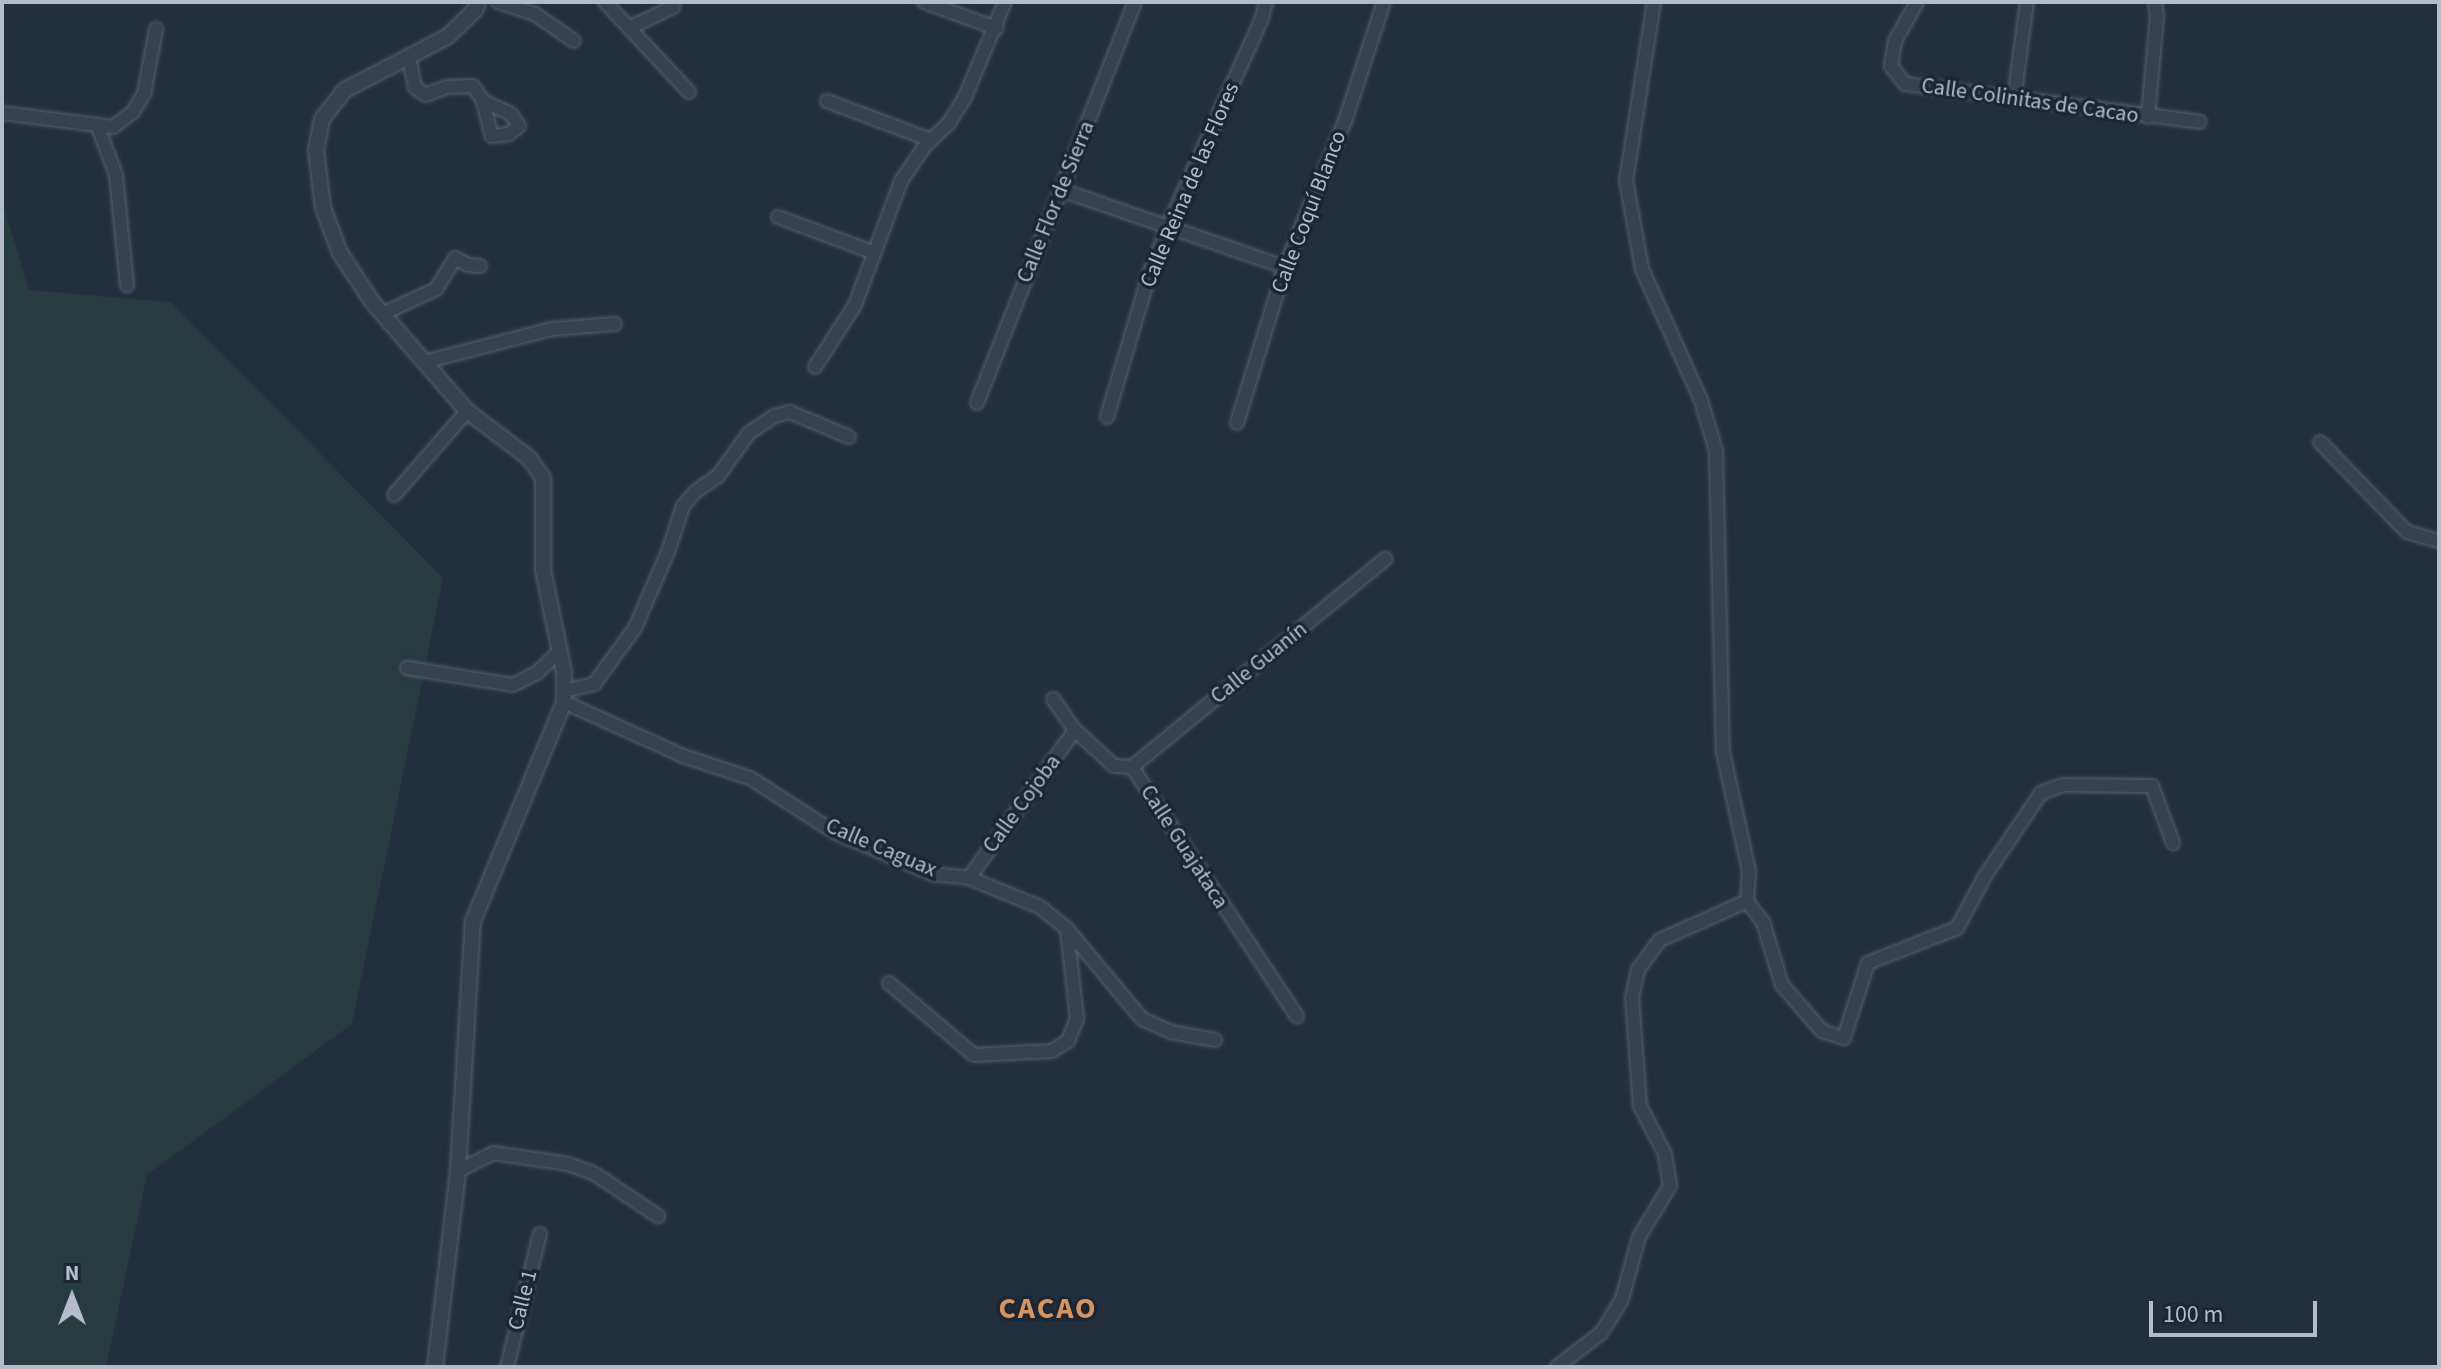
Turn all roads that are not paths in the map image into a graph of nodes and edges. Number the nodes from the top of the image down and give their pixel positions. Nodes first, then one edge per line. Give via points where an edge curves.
1 (478, 2) edge
2 (498, 2) edge
3 (605, 2) edge
4 (672, 2) edge
5 (924, 2) edge
6 (1005, 2) edge
7 (1135, 2) edge
8 (1266, 2) edge
9 (1384, 2) edge
10 (1654, 2) edge
11 (1917, 2) edge
12 (2027, 2) edge
13 (2155, 2) edge
14 (629, 28) junction
15 (996, 28) junction
16 (156, 29) dead end
17 (574, 41) dead end
18 (409, 57) junction
19 (689, 92) dead end
20 (2014, 99) junction
21 (483, 101) dead end
22 (827, 101) dead end
23 (2, 113) edge
24 (2148, 117) junction
25 (2200, 122) dead end
26 (98, 127) junction
27 (931, 140) junction
28 (1061, 190) junction
29 (778, 217) dead end
30 (1168, 226) junction
31 (875, 253) junction
32 (480, 266) dead end
33 (1285, 267) junction
34 (127, 285) dead end
35 (382, 314) junction
36 (615, 324) dead end
37 (424, 362) junction
38 (815, 367) dead end
39 (977, 403) dead end
40 (467, 411) junction
41 (1107, 417) dead end
42 (1237, 423) dead end
43 (849, 437) dead end
44 (2320, 442) dead end
45 (394, 495) dead end
46 (2439, 541) edge
47 (1385, 559) dead end
48 (560, 651) junction
49 (407, 668) dead end
50 (564, 697) junction
51 (1053, 699) dead end
52 (1075, 730) junction
53 (1132, 767) junction
54 (2173, 843) dead end
55 (969, 878) junction
56 (1747, 901) junction
57 (1067, 929) junction
58 (889, 983) dead end
59 (1297, 1016) dead end
60 (1215, 1040) dead end
61 (458, 1171) junction
62 (658, 1216) dead end
63 (540, 1234) dead end
64 (435, 1367) edge
65 (507, 1367) edge
66 (1557, 1367) edge

1 - 18 street via 447,37
2 - 17 street via 535,14
3 - 14 street
4 - 14 street via 673,7
5 - 15 street
6 - 15 street
7 - 28 street, Calle Flor de Sierra
8 - 30 street, Calle Reina de las Flores
9 - 33 street, Calle Coquí Blanco via 1346,118
10 - 56 street via 1626,180 1642,269 1701,400 1716,451 1723,752 1749,871
11 - 20 street, Calle Colinitas de Cacao via 1895,41 1891,66 1905,84
12 - 20 street
13 - 24 street
14 - 19 street
15 - 27 street via 965,97
16 - 26 street via 144,94 133,112 113,127
18 - 21 street via 415,87 425,95 473,86
18 - 35 street via 345,90 322,119 316,150 323,208 340,253
20 - 24 street, Calle Colinitas de Cacao
22 - 27 street
23 - 26 street
24 - 25 street, Calle Colinitas de Cacao
26 - 34 street via 116,175
27 - 31 street via 901,181
28 - 30 street
28 - 39 street, Calle Flor de Sierra
29 - 31 street
30 - 33 street
30 - 41 street, Calle Reina de las Flores
31 - 38 street via 855,305
32 - 35 street via 455,258 436,289
33 - 42 street, Calle Coquí Blanco
35 - 37 street
36 - 37 street via 552,329
37 - 40 street
40 - 45 street
40 - 48 street via 529,458 543,478 543,570
43 - 50 street via 790,412 749,433 718,476 683,506 635,628 594,684
44 - 46 street via 2407,532
47 - 53 street, Calle Guanín
48 - 49 street via 538,672 513,685
48 - 50 street
50 - 55 street, Calle Caguax via 683,756 750,778 834,832 933,874
50 - 61 street via 473,921
51 - 52 street, Calle Guajataca
52 - 53 street, Calle Guajataca via 1114,766
52 - 55 street, Calle Cojoba
53 - 59 street, Calle Guajataca
54 - 56 street via 2152,786 2063,785 2041,793 1957,928 1868,963 1844,1038 1822,1031 1782,985 1763,922
55 - 57 street, Calle Caguax via 1040,907
56 - 66 street via 1660,940 1638,970 1632,998 1640,1106 1665,1154 1670,1186 1639,1237 1622,1299 1601,1333
57 - 58 street via 1077,1019 1068,1041 1052,1051 974,1055
57 - 60 street, Calle Caguax via 1142,1019 1171,1032
61 - 62 street via 493,1153 568,1164 595,1174
61 - 64 street
63 - 65 street, Calle 1

